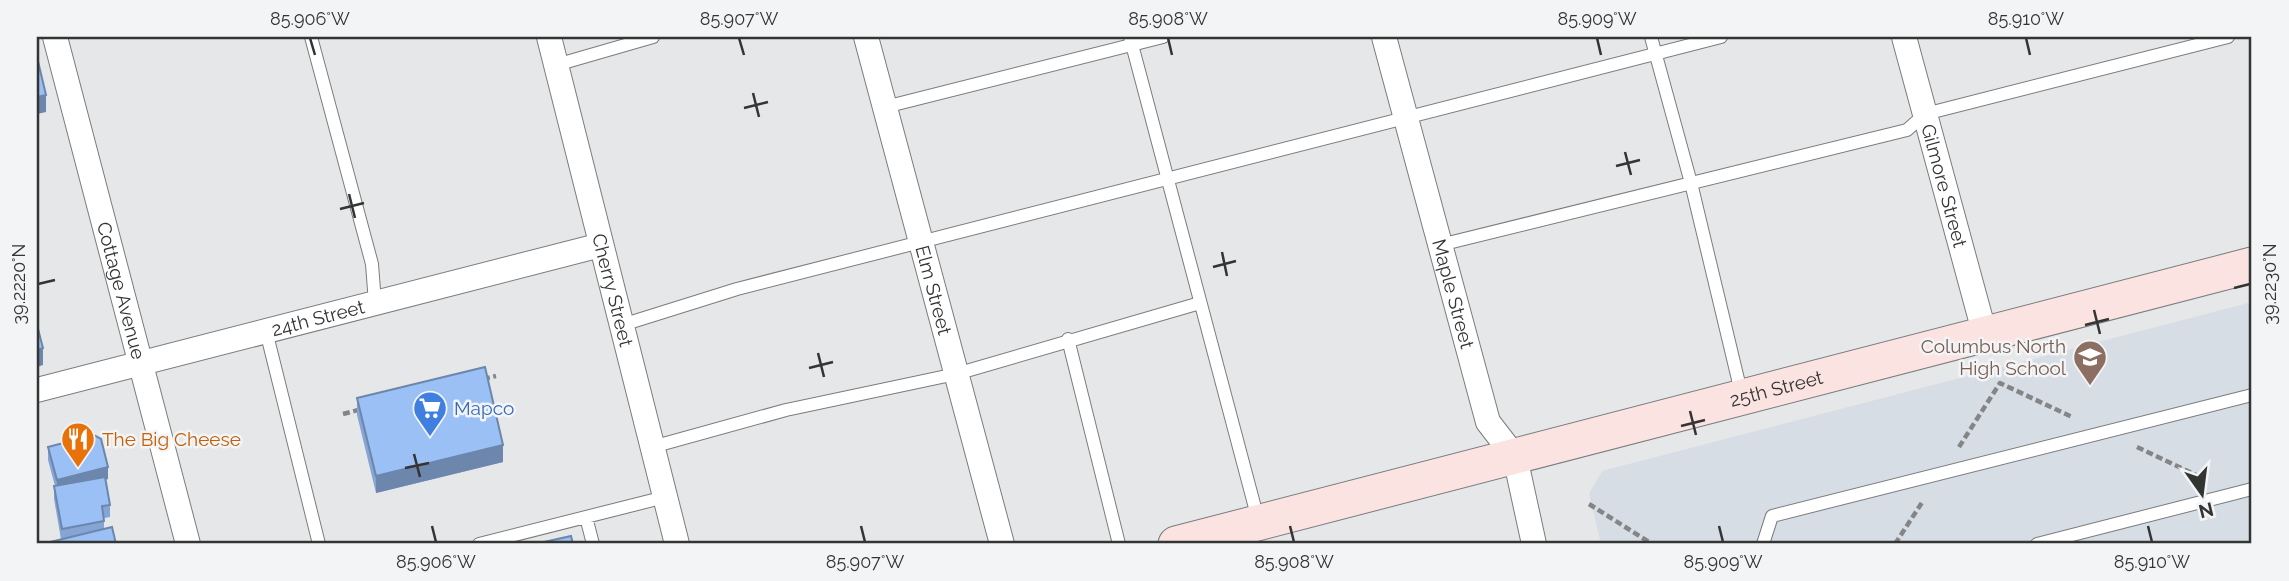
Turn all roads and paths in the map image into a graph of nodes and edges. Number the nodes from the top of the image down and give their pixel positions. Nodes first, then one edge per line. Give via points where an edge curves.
1 (55, 37) edge
2 (311, 37) edge
3 (549, 37) edge
4 (653, 37) edge
5 (866, 37) edge
6 (1163, 37) edge
7 (1384, 37) edge
8 (1651, 37) edge
9 (1721, 37) edge
10 (1904, 37) edge
11 (2228, 37) edge
12 (1131, 41) edge
13 (2176, 43) edge
14 (1655, 54) junction
15 (556, 65) junction
16 (885, 107) junction
17 (1925, 114) junction
18 (1406, 118) junction
19 (1167, 179) junction
20 (1691, 183) junction
21 (921, 242) junction
22 (1440, 244) junction
23 (601, 245) junction
24 (2252, 265) edge
25 (374, 303) junction
26 (1200, 303) junction
27 (622, 325) junction
28 (266, 331) junction
29 (1985, 335) junction
30 (1068, 340) junction
31 (141, 363) junction
32 (956, 374) junction
33 (496, 376) dead end
34 (470, 382) edge
35 (37, 390) edge
36 (2252, 395) edge
37 (1742, 398) junction
38 (369, 408) edge
39 (343, 414) dead end
40 (652, 447) junction
41 (1515, 457) junction
42 (2252, 489) edge
43 (665, 497) junction
44 (1589, 503) dead end
45 (586, 517) junction
46 (1259, 523) junction
47 (188, 544) edge
48 (319, 544) edge
49 (479, 544) edge
50 (593, 544) edge
51 (677, 544) edge
52 (1002, 544) edge
53 (1119, 544) edge
54 (1176, 544) edge
55 (1534, 544) edge
56 (1652, 544) edge
57 (1763, 544) edge
58 (2036, 544) edge

1 - 31 street, Cottage Avenue
2 - 25 lane via 372,264
3 - 15 street, Cherry Street
4 - 15 lane
5 - 16 street, Elm Street
6 - 12 lane
7 - 18 street, Maple Street
8 - 14 lane
9 - 14 lane
10 - 17 street, Gilmore Street
11 - 13 lane
12 - 16 lane
12 - 19 lane
13 - 17 lane
14 - 18 lane
14 - 20 lane
15 - 23 street, Cherry Street
16 - 21 street, Elm Street
17 - 20 lane via 1908,130
17 - 29 street, Gilmore Street
18 - 19 lane
18 - 22 street, Maple Street
19 - 21 lane
19 - 26 lane
20 - 22 lane
20 - 37 lane
21 - 27 lane via 737,289
21 - 32 street, Elm Street
22 - 41 street, Maple Street via 1488,422
23 - 25 street, 24th Street
23 - 27 street, Cherry Street
24 - 29 main road, 25th Street
25 - 28 street, 24th Street
26 - 30 lane
26 - 46 lane
27 - 40 street, Cherry Street
28 - 31 street, 24th Street
28 - 48 lane
29 - 37 main road, 25th Street
30 - 32 lane
30 - 53 lane
31 - 35 street, 24th Street
31 - 47 street, Cottage Avenue
32 - 40 lane via 786,410
32 - 52 street, Elm Street
33 - 34 path
36 - 57 lane via 1772,516
37 - 41 main road, 25th Street
38 - 39 path
40 - 43 street, Cherry Street
41 - 46 main road, 25th Street
41 - 55 street, Maple Street
42 - 58 lane
43 - 45 lane
43 - 51 street, Cherry Street
44 - 56 path
45 - 49 lane
45 - 50 lane
46 - 54 main road, 25th Street

